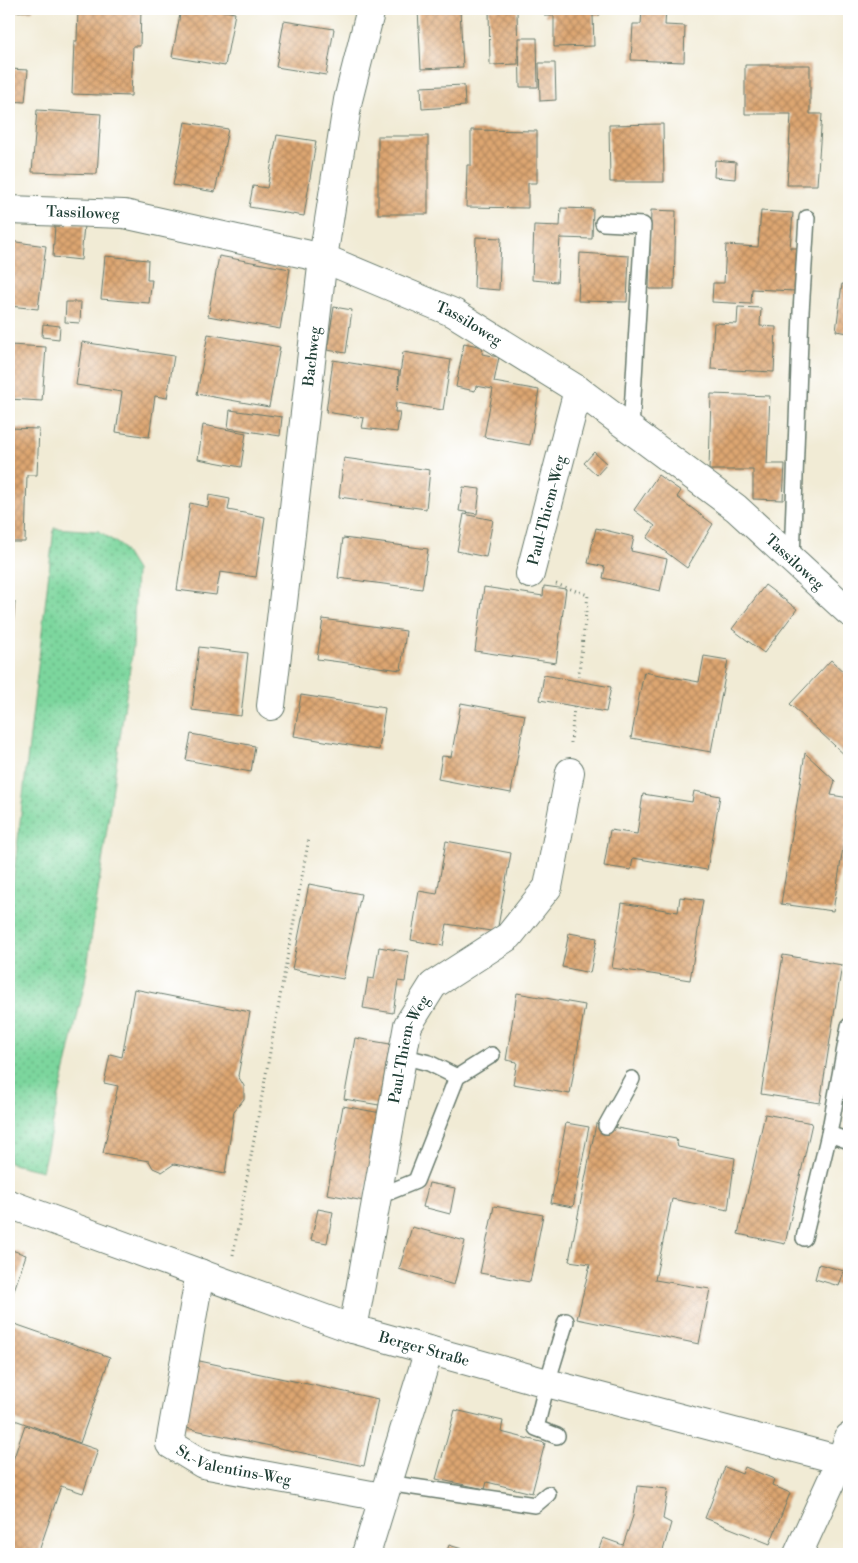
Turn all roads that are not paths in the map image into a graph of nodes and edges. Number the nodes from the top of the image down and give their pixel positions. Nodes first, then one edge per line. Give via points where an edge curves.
1 (371, 9) edge
2 (9, 210) edge
3 (808, 218) dead end
4 (603, 223) dead end
5 (323, 258) junction
6 (578, 390) junction
7 (631, 429) junction
8 (792, 560) junction
9 (530, 574) road end
10 (849, 612) edge
11 (271, 706) dead end
12 (570, 772) road end
13 (849, 1026) edge
14 (492, 1055) dead end
15 (402, 1056) junction
16 (457, 1077) junction
17 (632, 1079) dead end
18 (606, 1126) dead end
19 (829, 1134) junction
20 (849, 1141) edge
21 (377, 1197) junction
22 (9, 1204) edge
23 (804, 1238) dead end
24 (200, 1273) junction
25 (566, 1321) dead end
26 (353, 1329) junction
27 (429, 1350) junction
28 (547, 1383) junction
29 (557, 1436) dead end
30 (847, 1455) edge
31 (385, 1490) junction
32 (548, 1494) dead end
33 (366, 1554) edge
34 (798, 1554) edge

1 - 5 street, Bachweg via 348,100
2 - 5 street, Tassiloweg via 124,214
3 - 8 lane via 800,312
4 - 7 lane via 643,226
5 - 6 street, Tassiloweg via 454,313
5 - 11 street, Bachweg
6 - 7 street, Tassiloweg
6 - 9 street, Paul-Thiem-Weg
7 - 8 street, Tassiloweg via 736,508
8 - 10 street, Tassiloweg
12 - 15 street, Paul-Thiem-Weg via 548,887 509,936 433,985 408,1025
13 - 19 lane
14 - 16 lane
15 - 16 lane via 429,1063
15 - 21 street, Paul-Thiem-Weg
16 - 21 lane via 416,1181
17 - 18 lane
19 - 20 lane
19 - 23 lane
21 - 26 street, Paul-Thiem-Weg
22 - 24 street, Berger Straße
24 - 26 street, Berger Straße
24 - 31 street, St.-Valentins-Weg via 170,1444 203,1464
25 - 28 lane
26 - 27 street, Berger Straße
27 - 28 street, Berger Straße
27 - 31 street
28 - 29 lane via 536,1428
28 - 30 street, Berger Straße
30 - 34 street
31 - 32 lane via 535,1505
31 - 33 street

